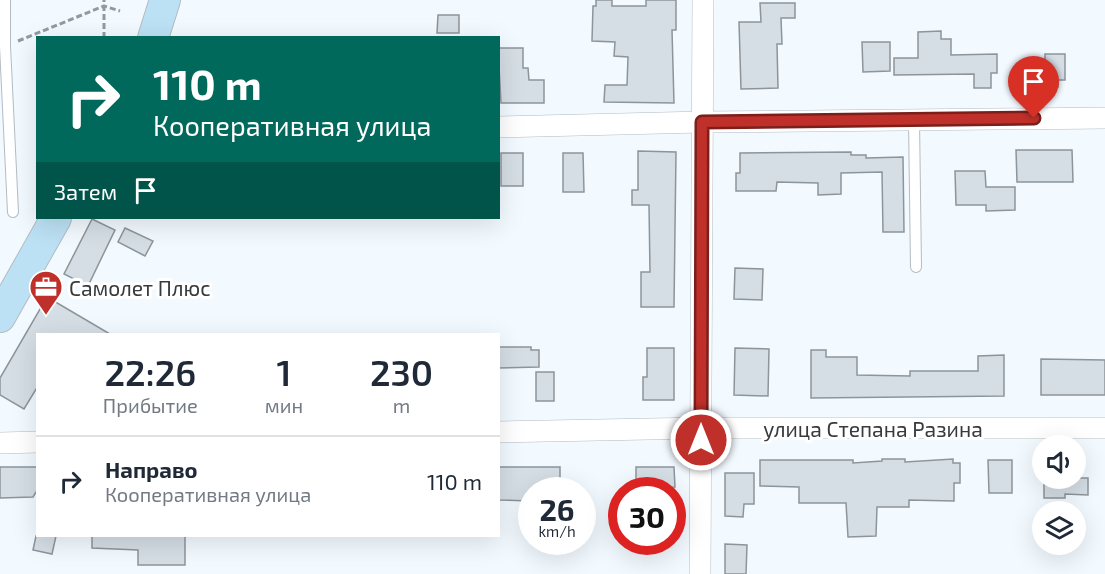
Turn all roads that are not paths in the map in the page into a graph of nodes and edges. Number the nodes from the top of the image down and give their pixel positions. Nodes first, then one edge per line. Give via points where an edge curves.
1 (5, 0) edge
2 (165, 0) edge
3 (703, 0) edge
4 (154, 36) edge
5 (1105, 118) edge
6 (914, 120) junction
7 (702, 122) junction
8 (500, 128) edge
9 (13, 212) dead end
10 (55, 219) edge
11 (915, 267) dead end
12 (0, 317) edge
13 (701, 428) junction
14 (1105, 428) edge
15 (500, 432) edge
16 (36, 442) edge
17 (0, 443) edge
18 (700, 574) edge

1 - 9 lane
2 - 4 main road
3 - 7 street
5 - 6 street
6 - 7 street
6 - 11 lane
7 - 8 street
7 - 13 street
10 - 12 main road
13 - 14 street, улица Степана Разина
13 - 15 street, улица Степана Разина
13 - 18 street
16 - 17 street

